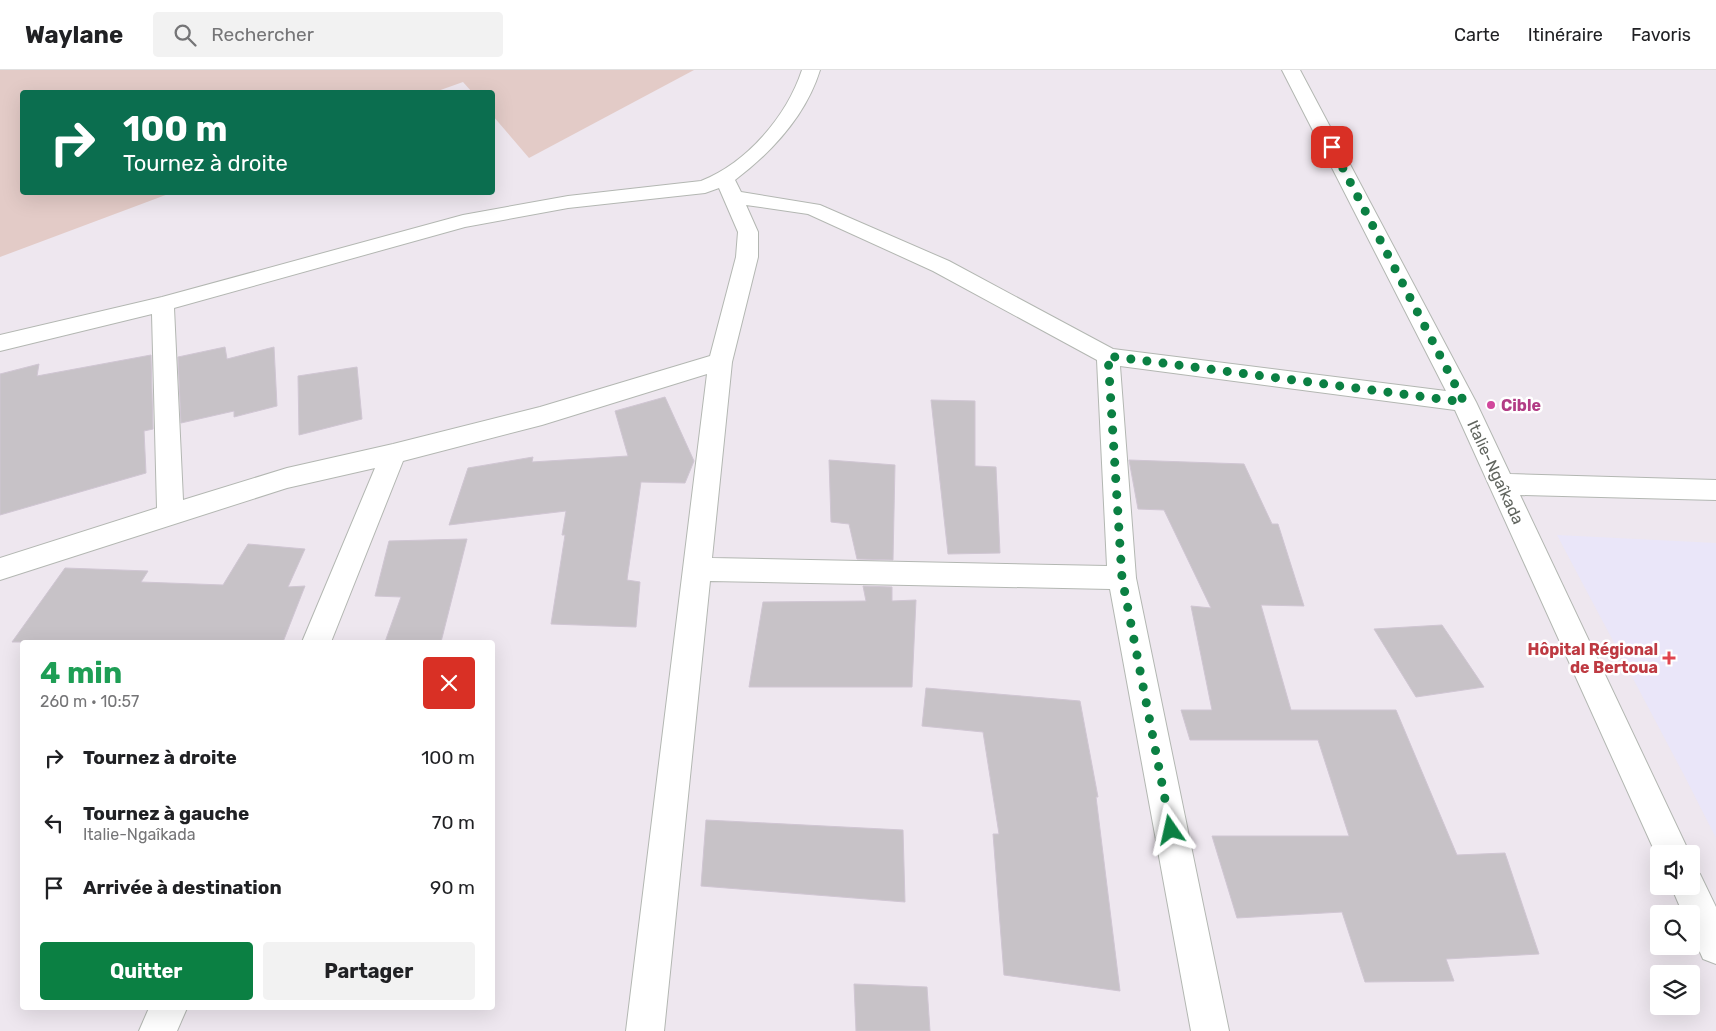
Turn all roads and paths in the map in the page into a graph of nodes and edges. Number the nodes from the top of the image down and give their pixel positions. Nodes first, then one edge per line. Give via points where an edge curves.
1 (811, 70) edge
2 (1291, 70) edge
3 (729, 188) junction
4 (163, 304) junction
5 (0, 343) edge
6 (1108, 356) junction
7 (720, 362) junction
8 (1464, 402) junction
9 (393, 454) junction
10 (1501, 484) junction
11 (1716, 490) edge
12 (170, 514) junction
13 (0, 568) edge
14 (696, 569) junction
15 (1122, 578) junction
16 (319, 640) edge
17 (1669, 845) edge
18 (1692, 895) edge
19 (1716, 946) edge
20 (167, 1010) edge
21 (158, 1031) edge
22 (645, 1031) edge
23 (1210, 1031) edge

1 - 3 street via 808,85 778,130 739,169
2 - 8 street, Italie-Ngaîkada
3 - 4 street via 704,187 568,202 463,221
3 - 6 street via 813,210 941,266
3 - 7 street via 748,232 747,257
4 - 5 street
4 - 12 street
6 - 8 street
6 - 15 street
7 - 9 street via 542,416
7 - 14 street
8 - 10 street, Italie-Ngaîkada
9 - 12 street via 287,478
9 - 16 street
10 - 11 street
10 - 17 street, Italie-Ngaîkada
12 - 13 street
14 - 15 street
14 - 22 street
15 - 23 street
18 - 19 street
20 - 21 street

